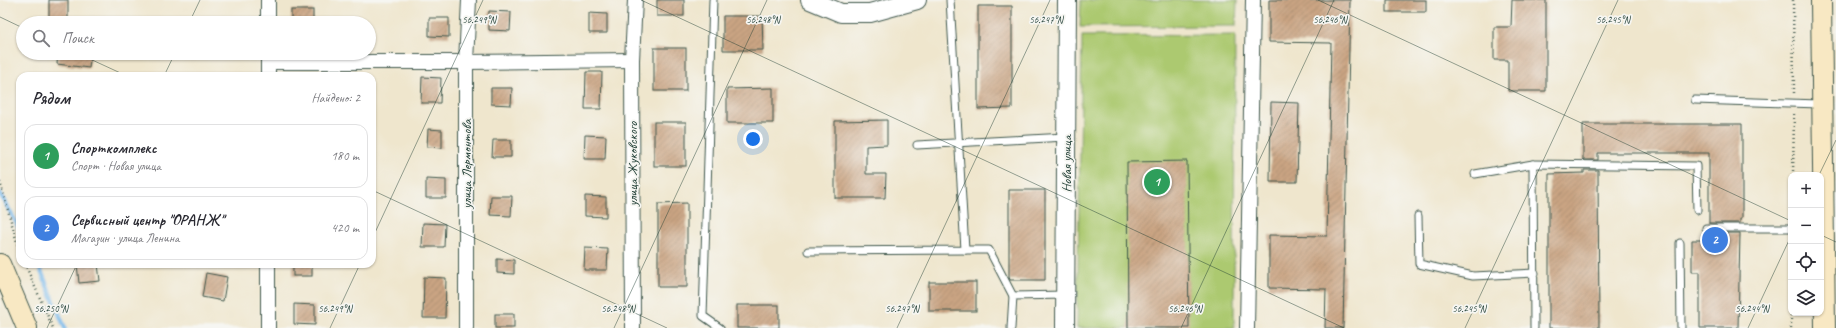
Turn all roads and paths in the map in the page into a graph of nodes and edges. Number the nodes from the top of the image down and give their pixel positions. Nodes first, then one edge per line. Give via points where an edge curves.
1 (268, 0) edge
2 (469, 0) edge
3 (635, 0) edge
4 (713, 0) edge
5 (810, 0) edge
6 (916, 0) edge
7 (950, 0) edge
8 (1067, 0) edge
9 (1253, 0) edge
10 (1793, 0) edge
11 (1822, 0) edge
12 (268, 16) edge
13 (268, 60) edge
14 (376, 60) edge
15 (632, 60) junction
16 (466, 62) junction
17 (268, 72) edge
18 (1695, 100) dead end
19 (1794, 104) junction
20 (1822, 104) junction
21 (1066, 137) junction
22 (958, 143) junction
23 (917, 145) dead end
24 (1533, 164) junction
25 (1793, 172) edge
26 (1475, 174) dead end
27 (0, 182) edge
28 (1697, 210) dead end
29 (1824, 213) edge
30 (1418, 216) dead end
31 (1706, 228) dead end
32 (1788, 228) edge
33 (16, 239) edge
34 (1680, 243) dead end
35 (1823, 244) edge
36 (965, 250) junction
37 (808, 251) dead end
38 (0, 264) edge
39 (27, 268) edge
40 (268, 268) edge
41 (1535, 273) junction
42 (1065, 295) junction
43 (1013, 296) junction
44 (1791, 316) edge
45 (27, 328) edge
46 (53, 328) edge
47 (268, 328) edge
48 (466, 328) edge
49 (633, 328) edge
50 (720, 328) edge
51 (1011, 328) edge
52 (1065, 328) edge
53 (1247, 328) edge
54 (1534, 328) edge
55 (1681, 328) edge
56 (1791, 328) edge
57 (1825, 328) edge

1 - 12 street
2 - 16 street, улица Лермонтова
3 - 15 street, улица Жуковского
4 - 50 lane via 703,316
5 - 6 street via 841,13 870,13
7 - 22 lane
8 - 21 street, Новая улица
9 - 53 street
10 - 19 path
11 - 20 main road
13 - 17 street
14 - 16 street
15 - 16 street
15 - 49 street, улица Жуковского
16 - 48 street, улица Лермонтова
18 - 19 lane
19 - 20 lane
19 - 25 path
20 - 29 main road via 1827,172
21 - 22 lane
21 - 42 street, Новая улица
22 - 23 lane
22 - 36 lane
24 - 26 lane
24 - 28 lane via 1696,166
24 - 41 lane
27 - 33 path
30 - 41 lane via 1418,264 1473,276
31 - 32 lane
34 - 55 lane
35 - 57 main road
36 - 37 lane
36 - 43 lane via 989,250
38 - 45 main road
39 - 46 path
40 - 47 street
41 - 54 lane
42 - 43 lane
42 - 52 street, Новая улица
43 - 51 lane
44 - 56 path

